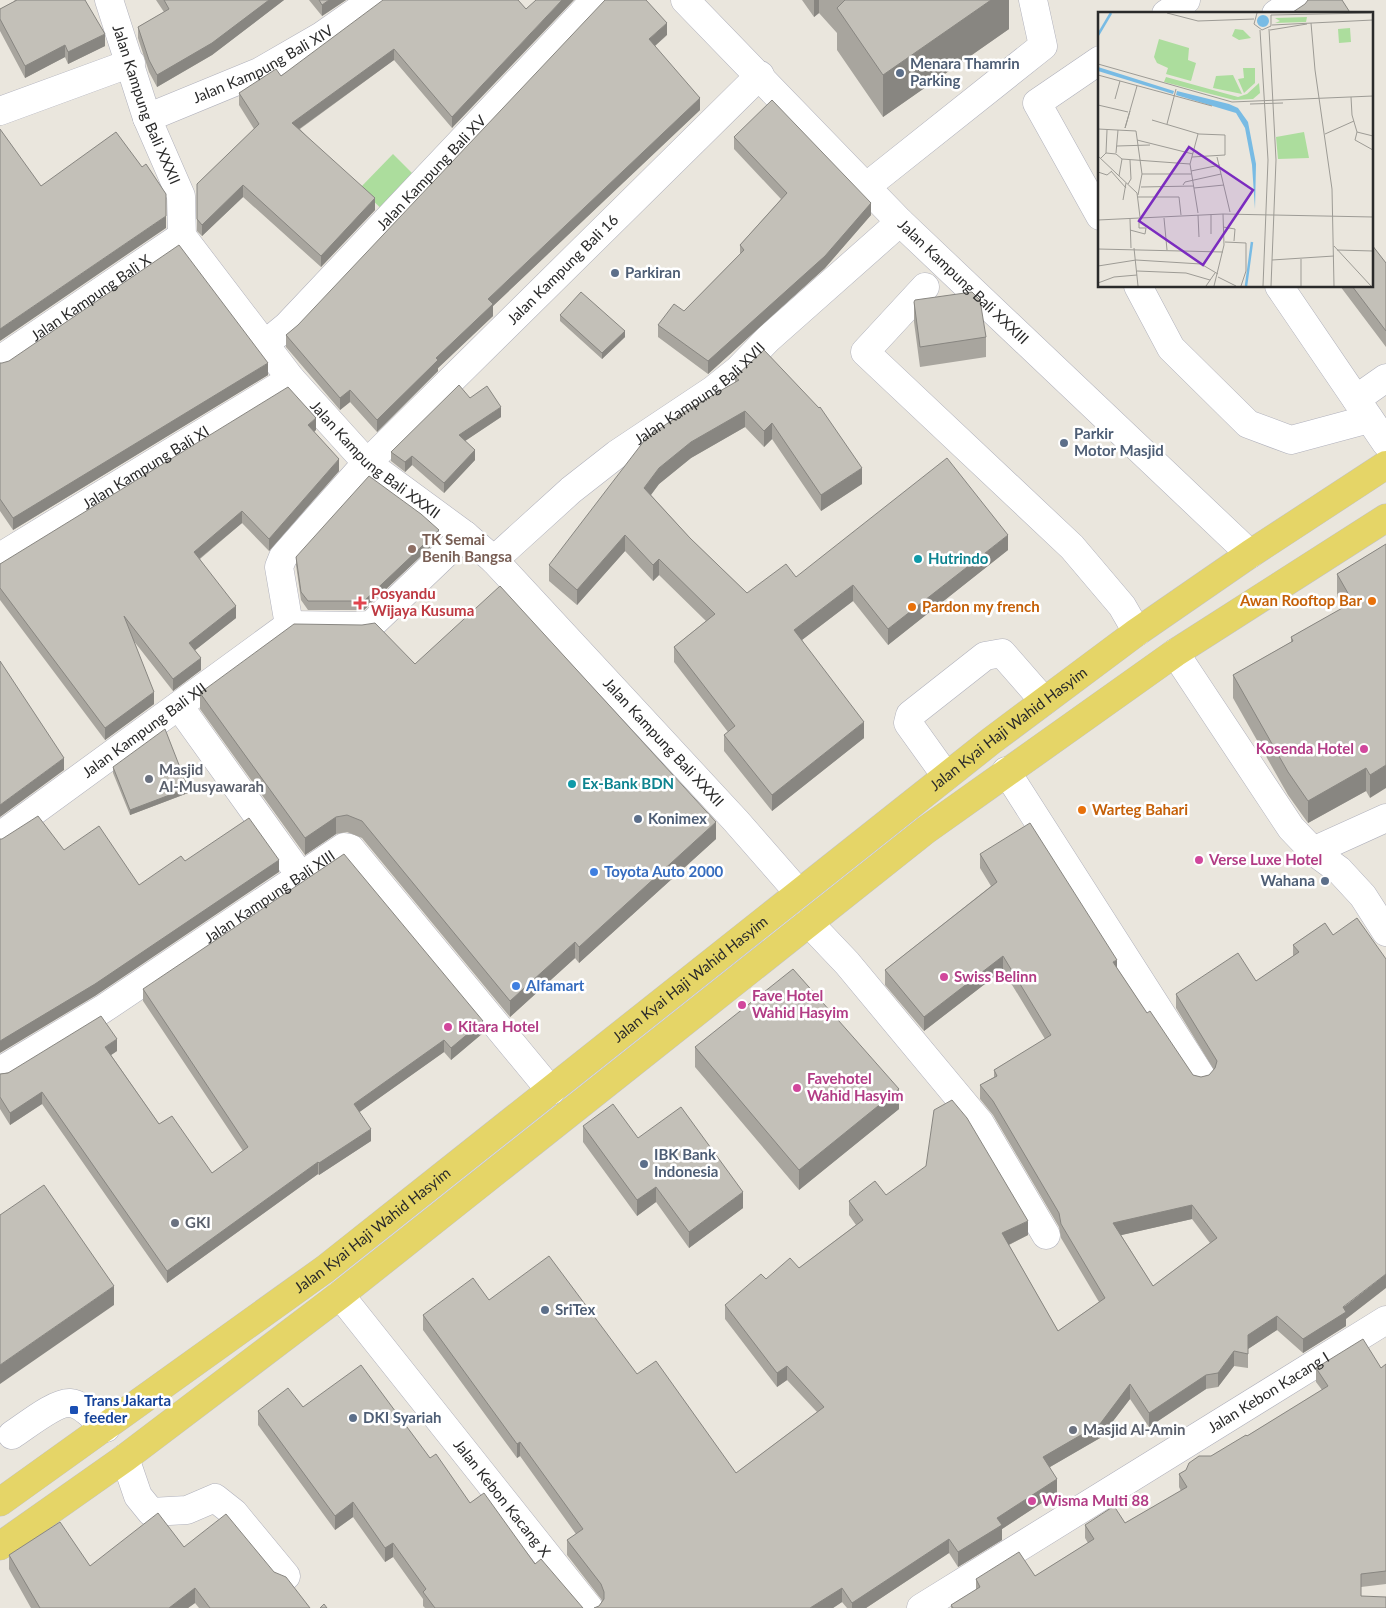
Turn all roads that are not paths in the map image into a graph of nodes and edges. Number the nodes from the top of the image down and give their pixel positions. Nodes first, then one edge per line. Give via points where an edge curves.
1 (110, 0) edge
2 (373, 0) edge
3 (594, 0) edge
4 (685, 0) edge
5 (1034, 0) edge
6 (1186, 0) edge
7 (1296, 0) edge
8 (1169, 12) edge
9 (1279, 12) edge
10 (1098, 61) edge
11 (131, 63) junction
12 (760, 75) junction
13 (0, 111) edge
14 (147, 118) junction
15 (867, 186) junction
16 (1098, 212) edge
17 (900, 222) junction
18 (182, 236) junction
19 (925, 286) dead end
20 (1139, 288) edge
21 (1280, 288) edge
22 (266, 344) junction
23 (0, 360) edge
24 (1386, 378) edge
25 (291, 379) junction
26 (1362, 409) junction
27 (1386, 443) edge
28 (367, 463) junction
29 (1386, 465) edge
30 (1386, 518) edge
31 (465, 535) junction
32 (1250, 554) junction
33 (0, 557) edge
34 (494, 560) junction
35 (290, 625) junction
36 (1137, 632) junction
37 (1174, 653) junction
38 (1044, 702) junction
39 (179, 706) junction
40 (1006, 771) junction
41 (946, 776) junction
42 (1386, 818) edge
43 (0, 836) edge
44 (1313, 851) junction
45 (300, 876) junction
46 (798, 892) junction
47 (809, 923) junction
48 (1386, 932) edge
49 (0, 1071) edge
50 (1201, 1076) edge
51 (551, 1091) junction
52 (1046, 1235) dead end
53 (340, 1295) junction
54 (1386, 1320) edge
55 (106, 1428) junction
56 (12, 1435) dead end
57 (124, 1458) junction
58 (0, 1502) edge
59 (0, 1546) edge
60 (286, 1576) edge
61 (589, 1608) edge
62 (921, 1608) edge

1 - 11 street, Jalan Kampung Bali XXXII
2 - 14 street, Jalan Kampung Bali XIV via 259,72
3 - 22 street, Jalan Kampung Bali XV via 288,326
4 - 12 street, Jalan Kampung Bali XXXIII
5 - 15 street via 1043,46
6 - 8 street
7 - 9 street
10 - 16 street via 1037,103
11 - 13 street
11 - 14 street, Jalan Kampung Bali XXXII
12 - 15 street, Jalan Kampung Bali XXXIII
12 - 28 street, Jalan Kampung Bali 16
14 - 18 street, Jalan Kampung Bali XXXII via 181,196
15 - 17 street, Jalan Kampung Bali XXXIII
17 - 32 street, Jalan Kampung Bali XXXIII
17 - 34 street, Jalan Kampung Bali XVII via 714,390 617,454 571,490
18 - 22 street, Jalan Kampung Bali XXXII
18 - 23 street, Jalan Kampung Bali X
19 - 36 street via 864,352 1072,547 1122,606
20 - 26 street via 1171,348 1248,424 1291,440
21 - 26 street
22 - 25 street, Jalan Kampung Bali XXXII
24 - 26 street
25 - 28 street, Jalan Kampung Bali XXXII
25 - 33 street, Jalan Kampung Bali XI
26 - 27 street
28 - 31 street, Jalan Kampung Bali XXXII
28 - 35 street via 280,562
29 - 32 main road, Jalan Kyai Haji Wahid Hasyim
30 - 37 main road, Jalan Kyai Haji Wahid Hasyim
31 - 34 street, Jalan Kampung Bali XXXII
31 - 35 street via 372,624
32 - 36 main road, Jalan Kyai Haji Wahid Hasyim
34 - 46 street, Jalan Kampung Bali XXXII
35 - 39 street, Jalan Kampung Bali XII
36 - 38 main road, Jalan Kyai Haji Wahid Hasyim
37 - 40 main road, Jalan Kyai Haji Wahid Hasyim
37 - 44 street via 1291,828
38 - 41 main road, Jalan Kyai Haji Wahid Hasyim
38 - 41 street via 1002,653 985,656 910,715 908,723
39 - 43 street, Jalan Kampung Bali XII
39 - 45 street
40 - 47 main road, Jalan Kyai Haji Wahid Hasyim
40 - 50 street
41 - 46 main road, Jalan Kyai Haji Wahid Hasyim
42 - 44 street
44 - 48 street via 1339,870 1363,896
45 - 49 street, Jalan Kampung Bali XIII via 103,1009
45 - 51 street, Jalan Kampung Bali XIII via 338,849 350,848
46 - 51 main road, Jalan Kyai Haji Wahid Hasyim
47 - 52 street via 980,1123
47 - 53 main road, Jalan Kyai Haji Wahid Hasyim
51 - 55 main road, Jalan Kyai Haji Wahid Hasyim via 325,1269
53 - 57 main road, Jalan Kyai Haji Wahid Hasyim
53 - 61 street, Jalan Kebon Kacang X
54 - 62 street, Jalan Kebon Kacang I
55 - 56 street via 79,1406 70,1403 54,1408
55 - 57 main road
55 - 58 main road, Jalan Kyai Haji Wahid Hasyim
57 - 59 main road, Jalan Kyai Haji Wahid Hasyim
57 - 60 street via 138,1496 151,1512 187,1510 215,1498 234,1513

